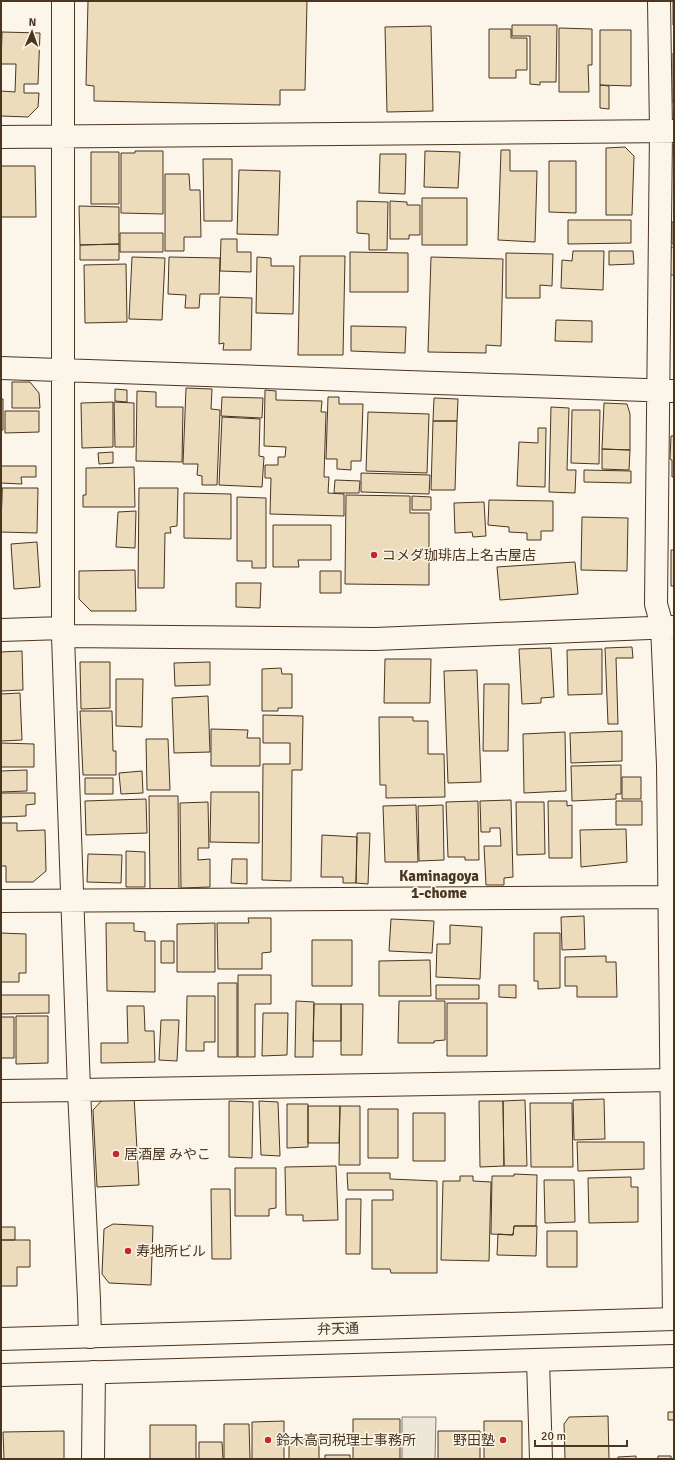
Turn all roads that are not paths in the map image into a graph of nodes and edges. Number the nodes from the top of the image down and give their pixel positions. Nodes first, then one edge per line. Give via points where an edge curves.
1 (63, 1) edge
2 (658, 1) edge
3 (667, 131) edge
4 (63, 136) junction
5 (1, 137) edge
6 (1, 368) edge
7 (63, 370) junction
8 (666, 391) edge
9 (668, 626) edge
10 (1, 630) edge
11 (63, 632) junction
12 (671, 765) edge
13 (672, 897) edge
14 (72, 900) junction
15 (1, 901) edge
16 (673, 1080) edge
17 (79, 1090) junction
18 (1, 1091) edge
19 (674, 1319) edge
20 (90, 1336) junction
21 (1, 1338) edge
22 (674, 1356) edge
23 (538, 1360) junction
24 (94, 1372) junction
25 (1, 1375) edge
26 (93, 1459) edge
27 (541, 1459) edge

1 - 4 street
2 - 3 street
3 - 4 street
3 - 8 street
4 - 5 street
4 - 7 street
6 - 7 street
7 - 8 street
7 - 11 street
8 - 9 street via 656,604
9 - 11 street via 375,639
9 - 12 street
10 - 11 street
11 - 14 street
12 - 13 street
13 - 14 street
13 - 16 street
14 - 15 street
14 - 17 street
16 - 17 street
16 - 19 street
17 - 18 street
17 - 20 street
19 - 20 street, 弁天通
20 - 21 street, 弁天通
22 - 23 street
23 - 24 street
23 - 27 street
24 - 25 street
24 - 26 street

